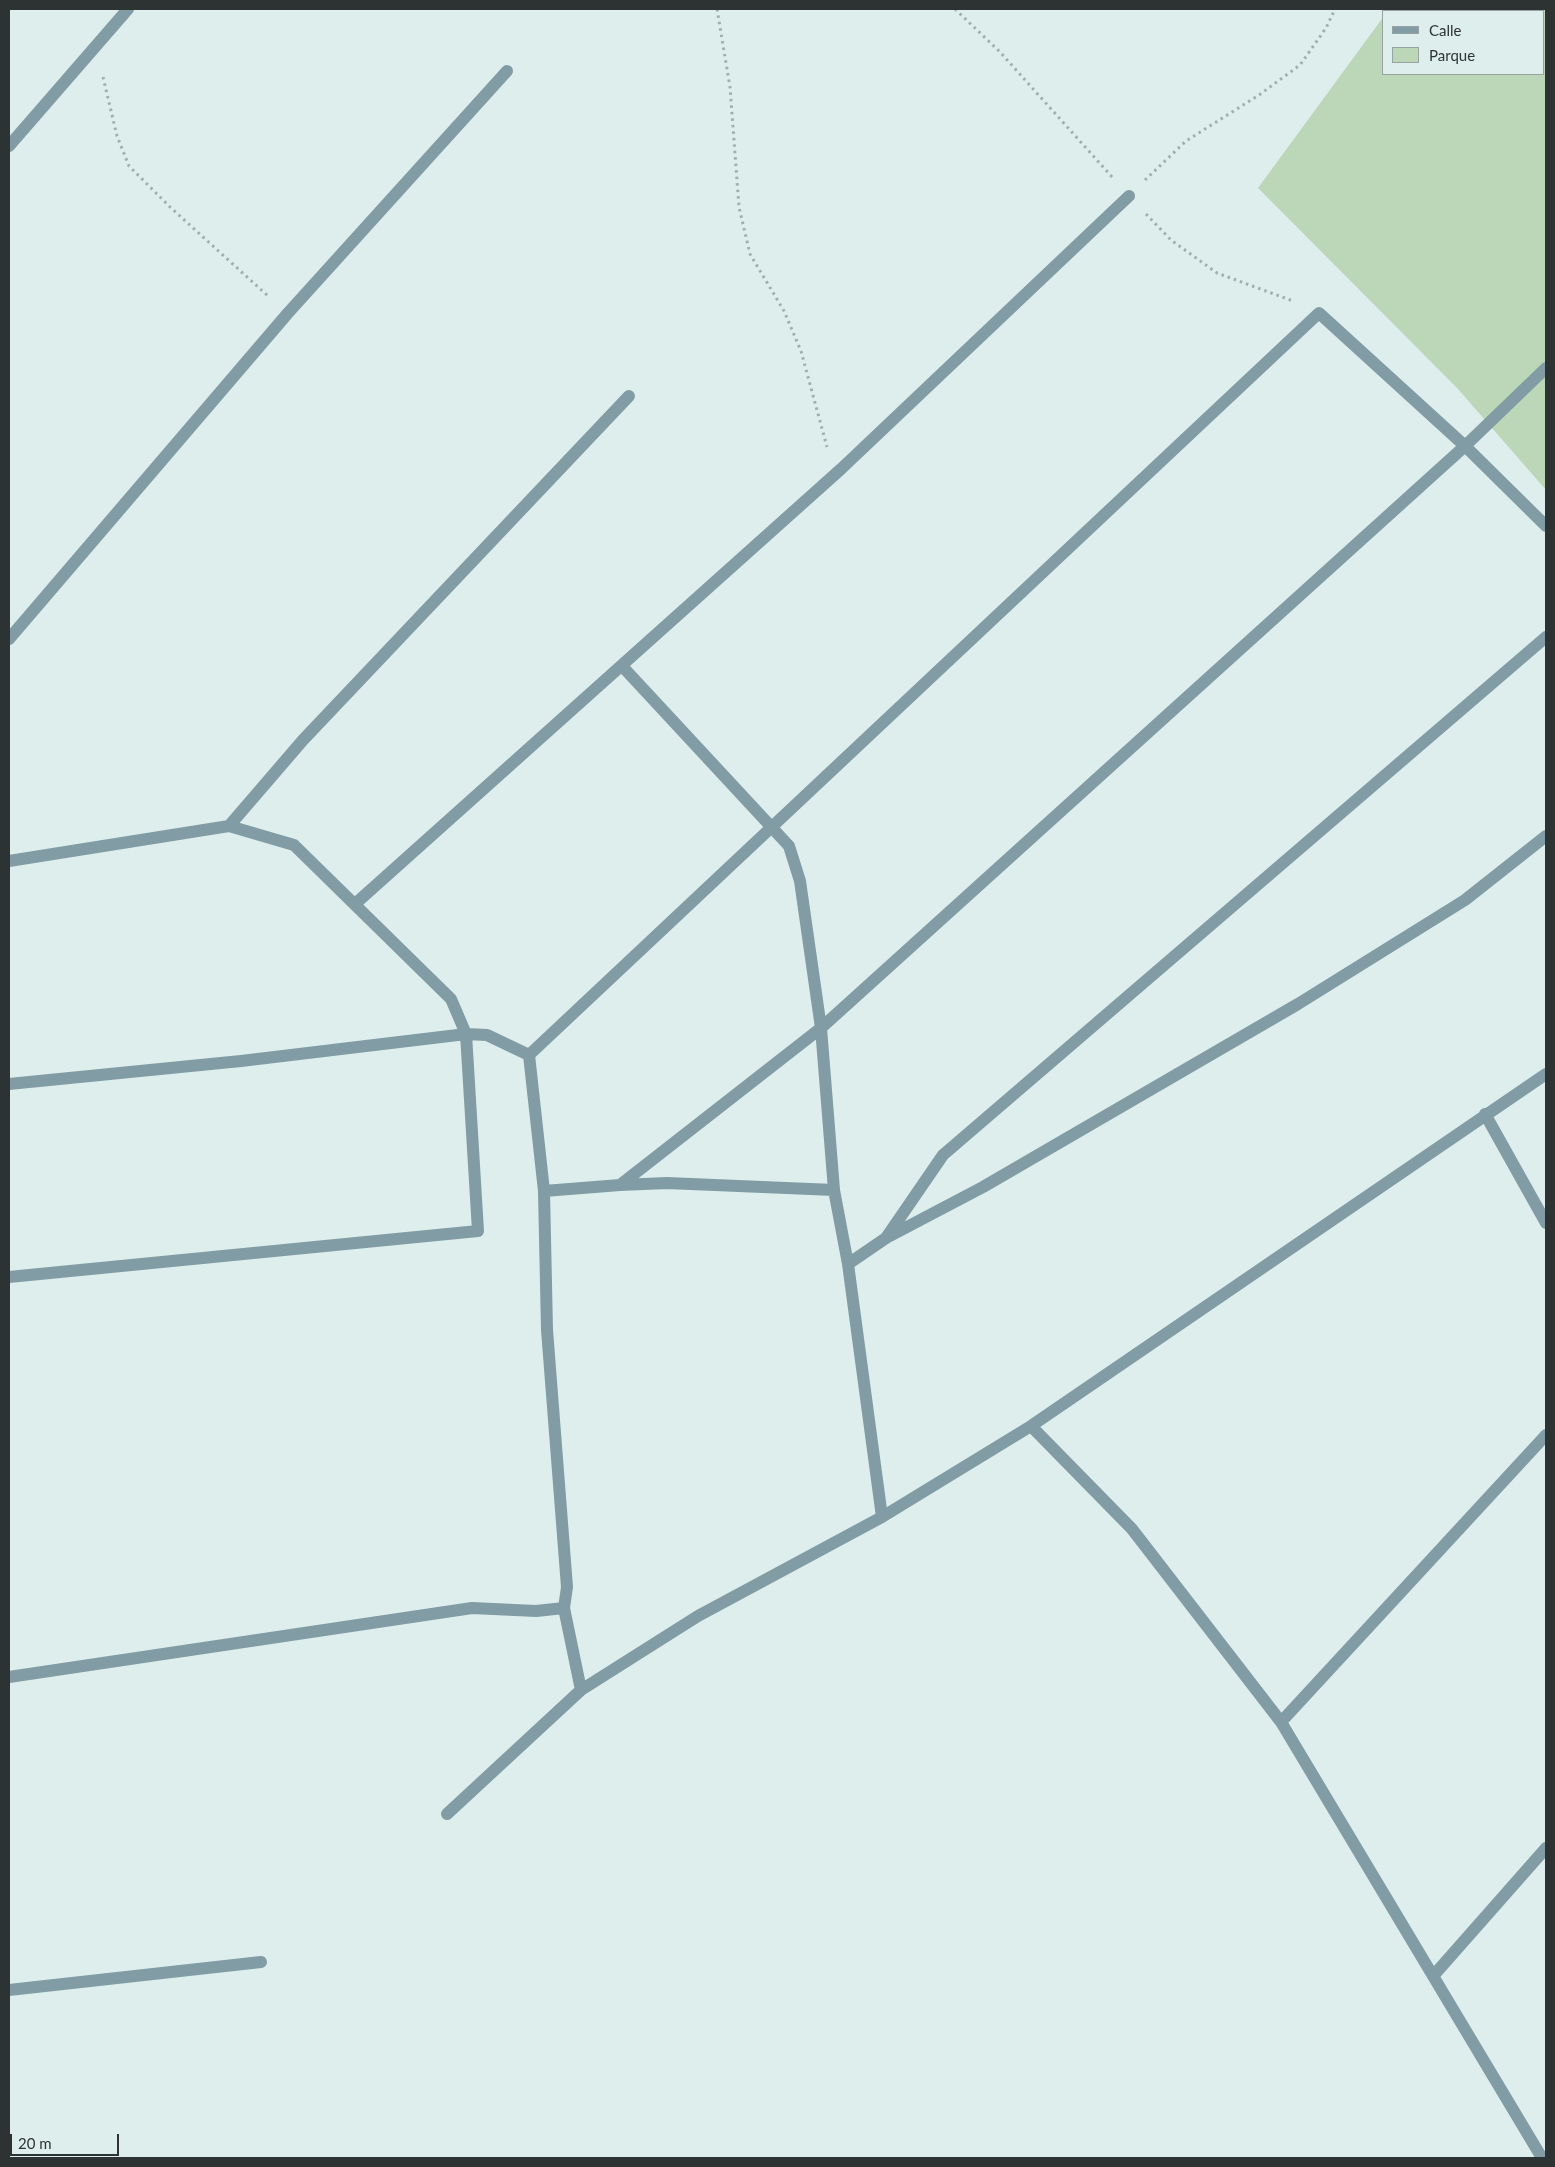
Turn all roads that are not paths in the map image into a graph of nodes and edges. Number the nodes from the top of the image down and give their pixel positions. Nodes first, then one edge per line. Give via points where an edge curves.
1 (128, 9) edge
2 (507, 71) dead end
3 (9, 146) edge
4 (1129, 196) road end
5 (1546, 368) edge
6 (629, 396) dead end
7 (1465, 446) junction
8 (1546, 526) edge
9 (1546, 637) edge
10 (9, 639) edge
11 (622, 666) junction
12 (229, 826) junction
13 (770, 827) junction
14 (1546, 836) edge
15 (9, 861) edge
16 (355, 904) junction
17 (821, 1028) junction
18 (466, 1034) junction
19 (529, 1055) junction
20 (1546, 1074) edge
21 (9, 1084) edge
22 (1485, 1114) junction
23 (620, 1185) junction
24 (834, 1190) junction
25 (544, 1191) junction
26 (1546, 1223) edge
27 (886, 1238) junction
28 (848, 1264) junction
29 (9, 1277) edge
30 (1031, 1426) junction
31 (1546, 1435) edge
32 (882, 1517) junction
33 (564, 1608) junction
34 (9, 1677) edge
35 (582, 1690) junction
36 (1281, 1722) junction
37 (447, 1814) dead end
38 (1546, 1848) edge
39 (262, 1962) dead end
40 (1434, 1975) junction
41 (9, 1990) edge
42 (1542, 2158) edge

1 - 3 street
2 - 10 street via 288,313
4 - 11 street via 840,469
5 - 7 street
6 - 12 street via 310,732
7 - 8 street
7 - 13 street via 1319,313
7 - 17 street
9 - 27 street via 943,1155
11 - 13 street
11 - 16 street
12 - 15 street
12 - 16 street via 294,844
13 - 17 street via 789,846 800,881
13 - 19 street
14 - 27 street via 1465,900 1298,1004 984,1187
16 - 18 street via 451,999
17 - 23 street
17 - 24 street
18 - 19 street via 487,1036
18 - 21 street
18 - 29 street via 478,1231
19 - 25 street
20 - 22 street
22 - 26 street
22 - 30 street
23 - 24 street via 667,1183
23 - 25 street
24 - 28 street
25 - 33 street via 547,1330 567,1587
27 - 28 street
28 - 32 street
30 - 32 street
30 - 36 street via 1132,1529
31 - 36 street
32 - 35 street via 698,1616
33 - 34 street via 536,1611 472,1608
33 - 35 street
35 - 37 street
36 - 40 street
38 - 40 street
39 - 41 street
40 - 42 street

